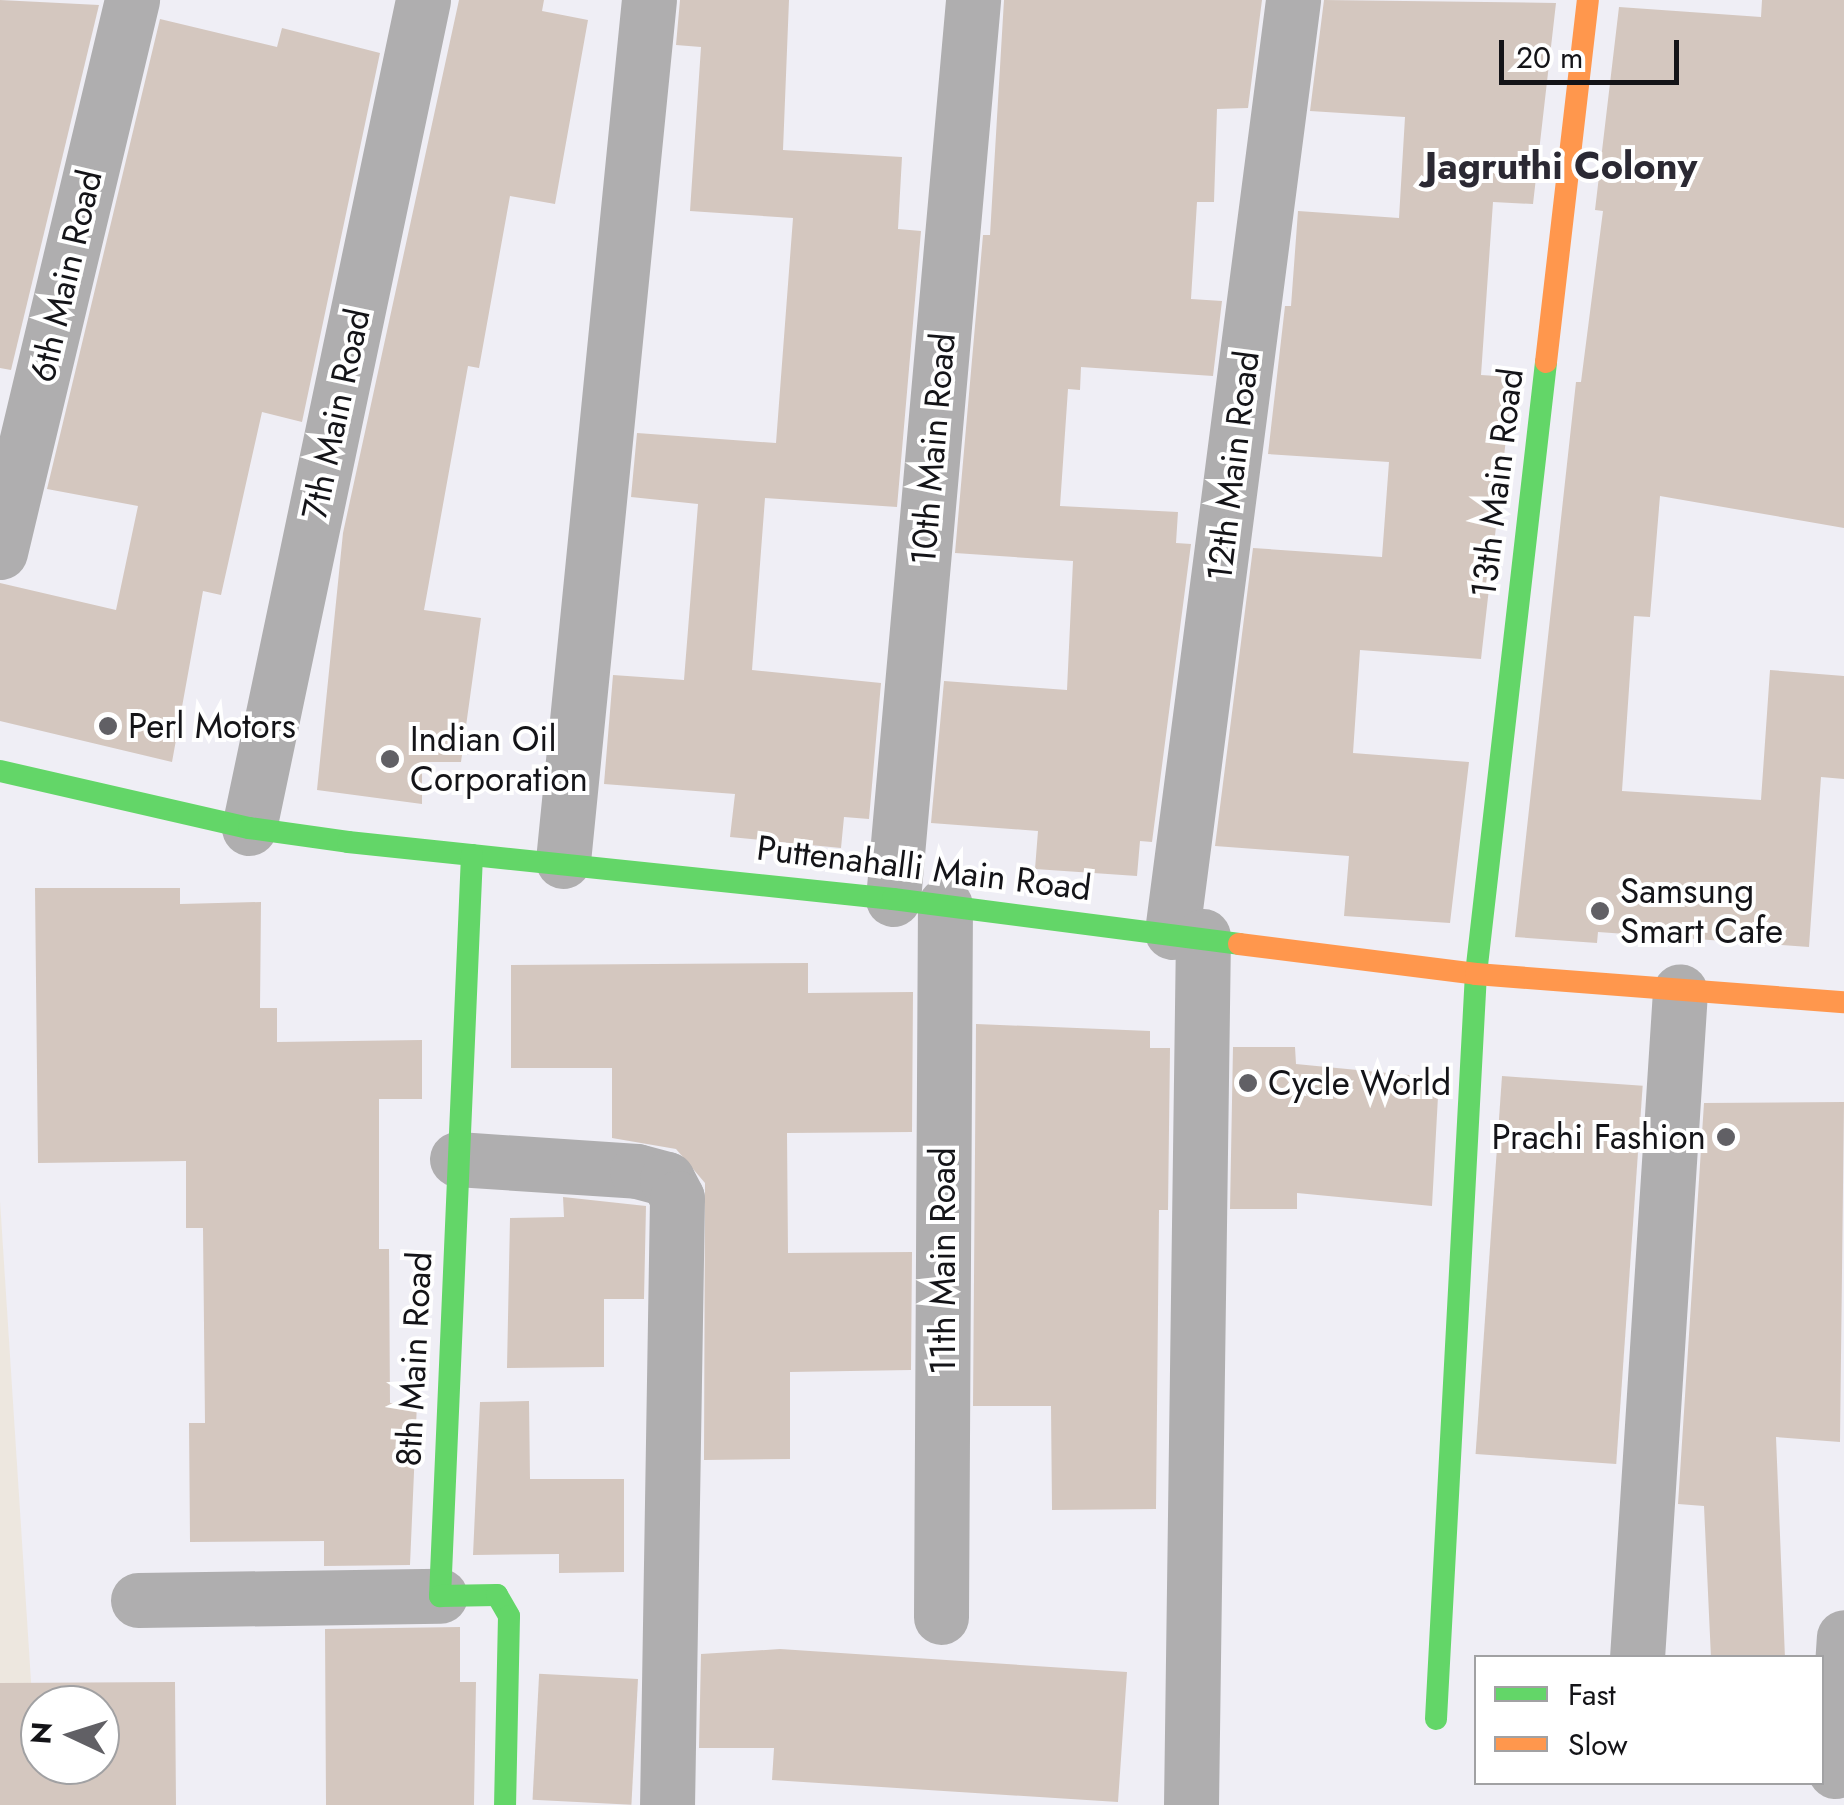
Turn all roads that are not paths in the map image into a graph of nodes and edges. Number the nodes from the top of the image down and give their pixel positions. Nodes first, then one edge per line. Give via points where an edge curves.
1 (132, 0) edge
2 (423, 0) edge
3 (649, 0) edge
4 (972, 0) edge
5 (1293, 0) edge
6 (1588, 0) edge
7 (0, 552) edge
8 (0, 771) edge
9 (249, 828) junction
10 (472, 855) junction
11 (563, 861) junction
12 (919, 902) junction
13 (1188, 934) junction
14 (1476, 974) junction
15 (1680, 991) junction
16 (1843, 991) edge
17 (457, 1159) junction
18 (440, 1596) junction
19 (138, 1600) dead end
20 (941, 1617) dead end
21 (1844, 1637) edge
22 (1637, 1655) edge
23 (1436, 1719) dead end
24 (1835, 1771) dead end
25 (505, 1805) edge
26 (668, 1805) edge
27 (1190, 1805) edge

1 - 7 street, 6th Main Road
2 - 9 street, 7th Main Road
3 - 11 street
4 - 12 street, 10th Main Road
5 - 13 street, 12th Main Road
6 - 14 street, 13th Main Road
8 - 9 street, Puttenahalli Main Road
9 - 10 street, Puttenahalli Main Road
10 - 11 street, Puttenahalli Main Road
10 - 17 street, 8th Main Road
11 - 12 street, Puttenahalli Main Road
12 - 13 street, Puttenahalli Main Road
12 - 20 street, 11th Main Road
13 - 14 street, Puttenahalli Main Road
13 - 27 street, 12th Main Road
14 - 15 street, Puttenahalli Main Road
14 - 23 street, 13th Main Road
15 - 16 street, Puttenahalli Main Road
15 - 22 street
17 - 18 street, 8th Main Road
17 - 26 street via 638,1170 667,1180 677,1198
18 - 19 street
18 - 25 street via 498,1595 509,1616
21 - 24 street

